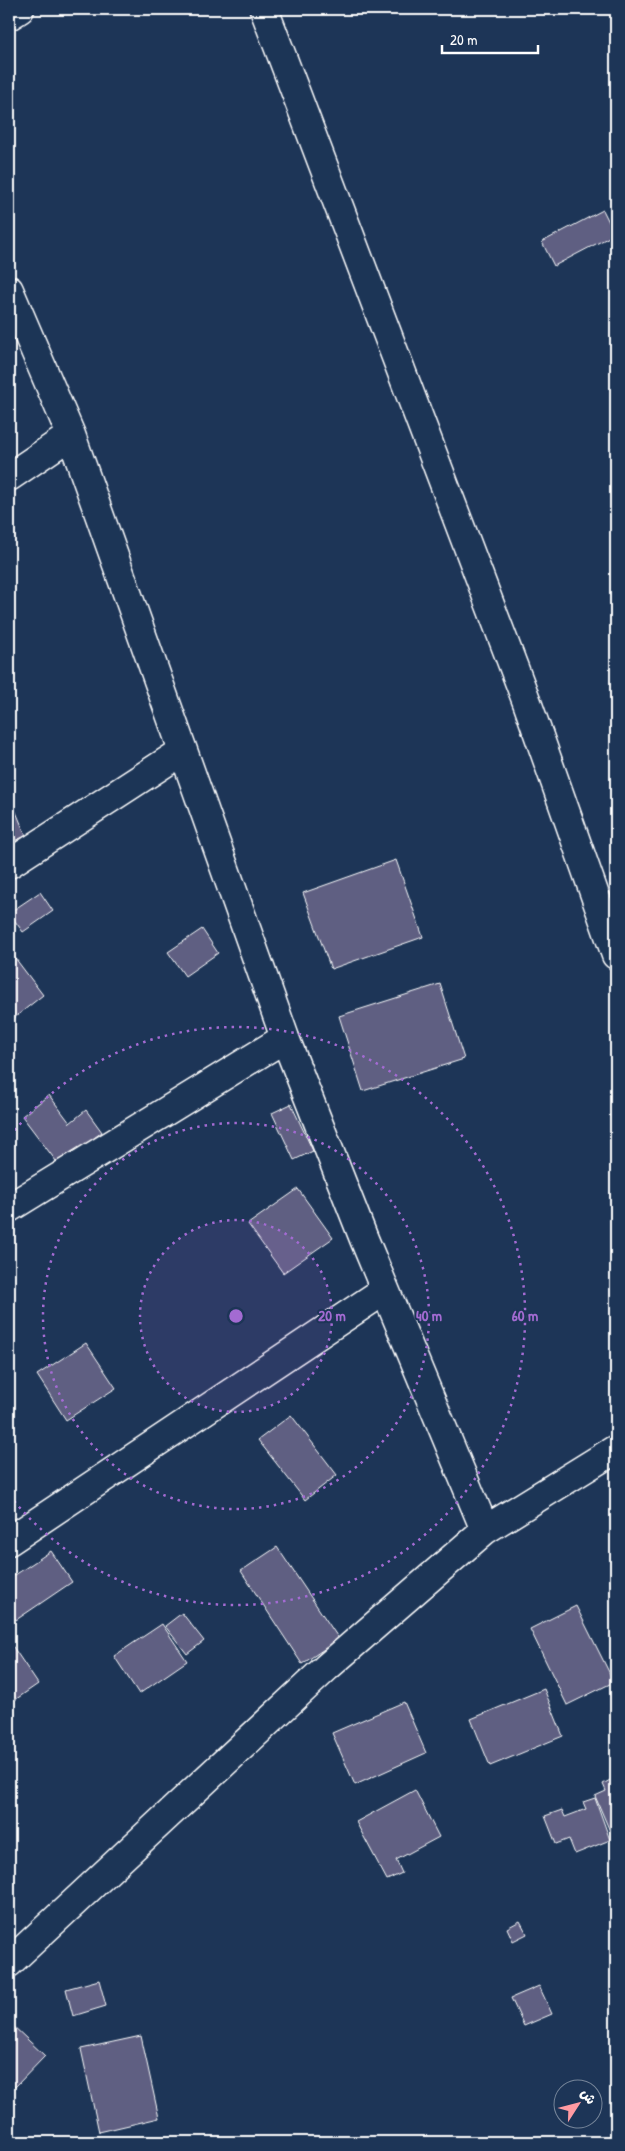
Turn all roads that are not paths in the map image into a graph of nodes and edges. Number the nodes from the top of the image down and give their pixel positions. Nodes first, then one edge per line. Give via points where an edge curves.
1 (20, 9) edge
2 (264, 9) edge
3 (9, 16) edge
4 (9, 290) edge
5 (71, 435) junction
6 (9, 477) edge
7 (183, 751) junction
8 (9, 864) edge
9 (616, 955) edge
10 (285, 1038) junction
11 (9, 1208) edge
12 (386, 1290) junction
13 (616, 1449) edge
14 (485, 1530) junction
15 (9, 1541) edge
16 (9, 1963) edge

1 - 3 street
2 - 9 street via 528,705
4 - 5 street
5 - 6 street
5 - 7 street
7 - 8 street
7 - 10 street
10 - 11 street
10 - 12 street
12 - 14 street
12 - 15 street
13 - 14 street
14 - 16 street via 327,1667

